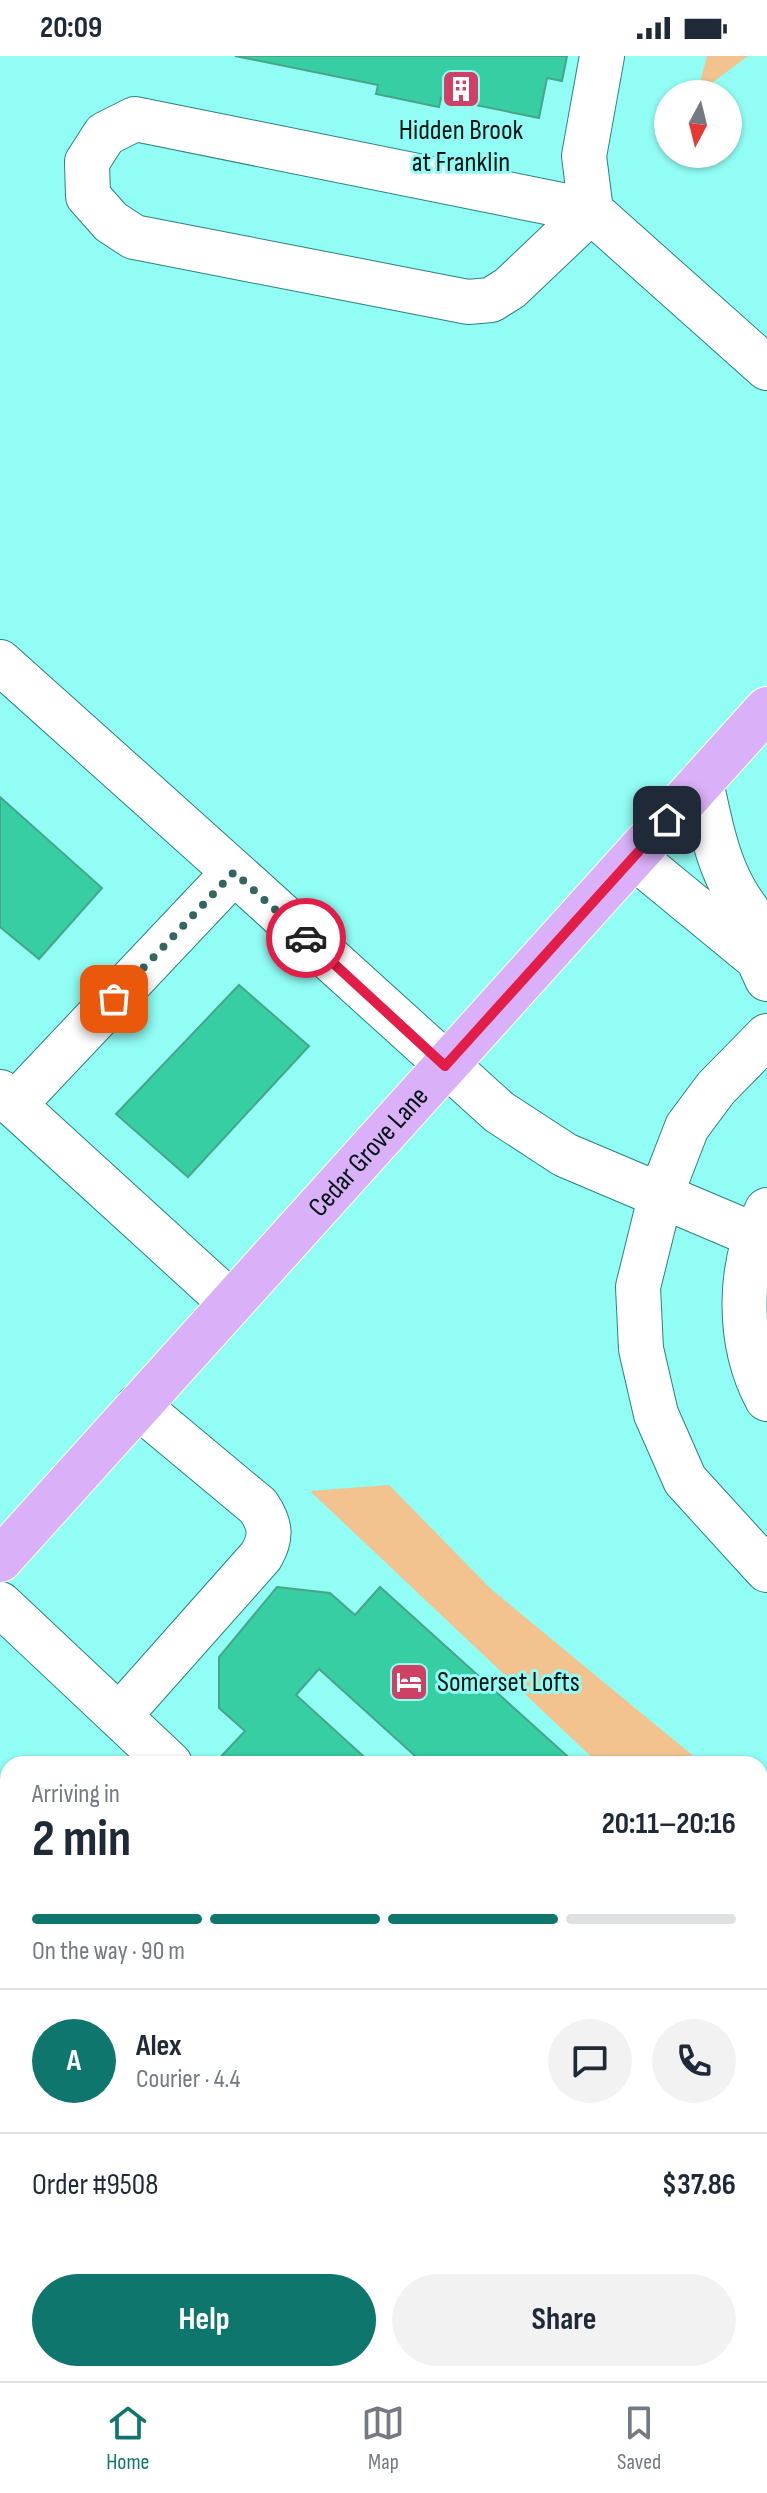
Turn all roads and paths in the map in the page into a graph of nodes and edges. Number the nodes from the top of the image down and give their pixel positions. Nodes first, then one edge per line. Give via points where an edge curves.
1 (602, 56) edge
2 (591, 211) junction
3 (767, 368) edge
4 (0, 662) edge
5 (767, 709) edge
6 (701, 782) junction
7 (634, 857) junction
8 (234, 872) junction
9 (767, 932) edge
10 (767, 979) edge
11 (767, 1036) edge
12 (445, 1066) junction
13 (7, 1099) edge
14 (661, 1194) junction
15 (760, 1223) edge
16 (231, 1303) junction
17 (767, 1399) edge
18 (138, 1406) junction
19 (0, 1560) edge
20 (767, 1570) edge
21 (0, 1604) edge
22 (119, 1716) junction
23 (162, 1756) edge

1 - 2 lane via 584,156
2 - 2 lane via 135,119 105,134 87,162 88,196 111,222 134,237 468,302 491,300 510,288
2 - 3 lane
4 - 8 lane
5 - 6 main road, Cedar Grove Lane
6 - 7 main road, Cedar Grove Lane
6 - 9 lane via 718,857 743,910
7 - 10 lane via 758,959
7 - 12 main road, Cedar Grove Lane
8 - 12 lane
8 - 13 lane
11 - 14 lane via 687,1127
12 - 14 lane via 499,1112 565,1155
12 - 16 main road, Cedar Grove Lane
13 - 16 lane
14 - 15 lane
14 - 20 lane via 638,1287 641,1349 656,1414 685,1480
15 - 17 lane via 744,1316 755,1376
16 - 18 main road, Cedar Grove Lane
18 - 19 main road, Cedar Grove Lane
18 - 22 lane via 258,1506 270,1529 261,1556
21 - 22 lane
22 - 23 lane

